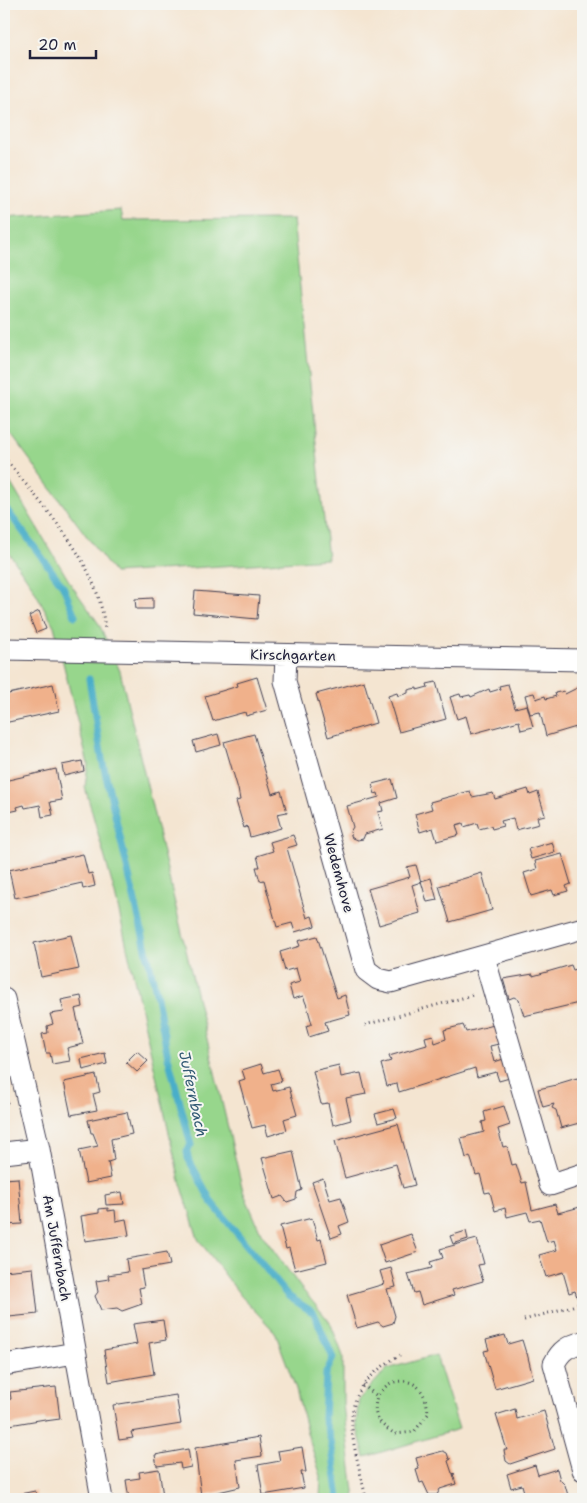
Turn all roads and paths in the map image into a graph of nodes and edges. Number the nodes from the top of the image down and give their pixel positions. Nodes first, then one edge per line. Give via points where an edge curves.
1 (4, 457) edge
2 (4, 649) edge
3 (106, 651) junction
4 (286, 655) junction
5 (583, 660) edge
6 (583, 928) edge
7 (484, 957) junction
8 (493, 990) junction
9 (4, 999) edge
10 (365, 1025) dead end
11 (39, 1150) junction
12 (4, 1153) edge
13 (583, 1174) edge
14 (583, 1303) edge
15 (524, 1320) dead end
16 (583, 1342) edge
17 (75, 1353) junction
18 (400, 1355) dead end
19 (4, 1365) edge
20 (363, 1385) junction
21 (377, 1396) junction
22 (583, 1470) edge
23 (102, 1499) edge
24 (366, 1499) edge

1 - 3 path via 80,555 103,612
2 - 3 street, Kirschgarten
3 - 4 street, Kirschgarten
4 - 5 street, Kirschgarten
4 - 7 street, Wedemhove via 285,681 366,970 378,979 391,982
6 - 7 street, Wedemhove
7 - 8 street
8 - 10 path
8 - 13 street via 550,1185
9 - 11 street, Am Juffernbach
11 - 12 street
11 - 17 street, Am Juffernbach
14 - 15 path
16 - 22 street via 567,1347 554,1364
17 - 19 street
17 - 23 street, Am Juffernbach
18 - 20 path via 382,1366
20 - 21 path
20 - 24 path via 355,1398 351,1424
21 - 21 path via 374,1408 380,1425 396,1434 414,1432 428,1414 427,1400 418,1386 406,1381 390,1383

